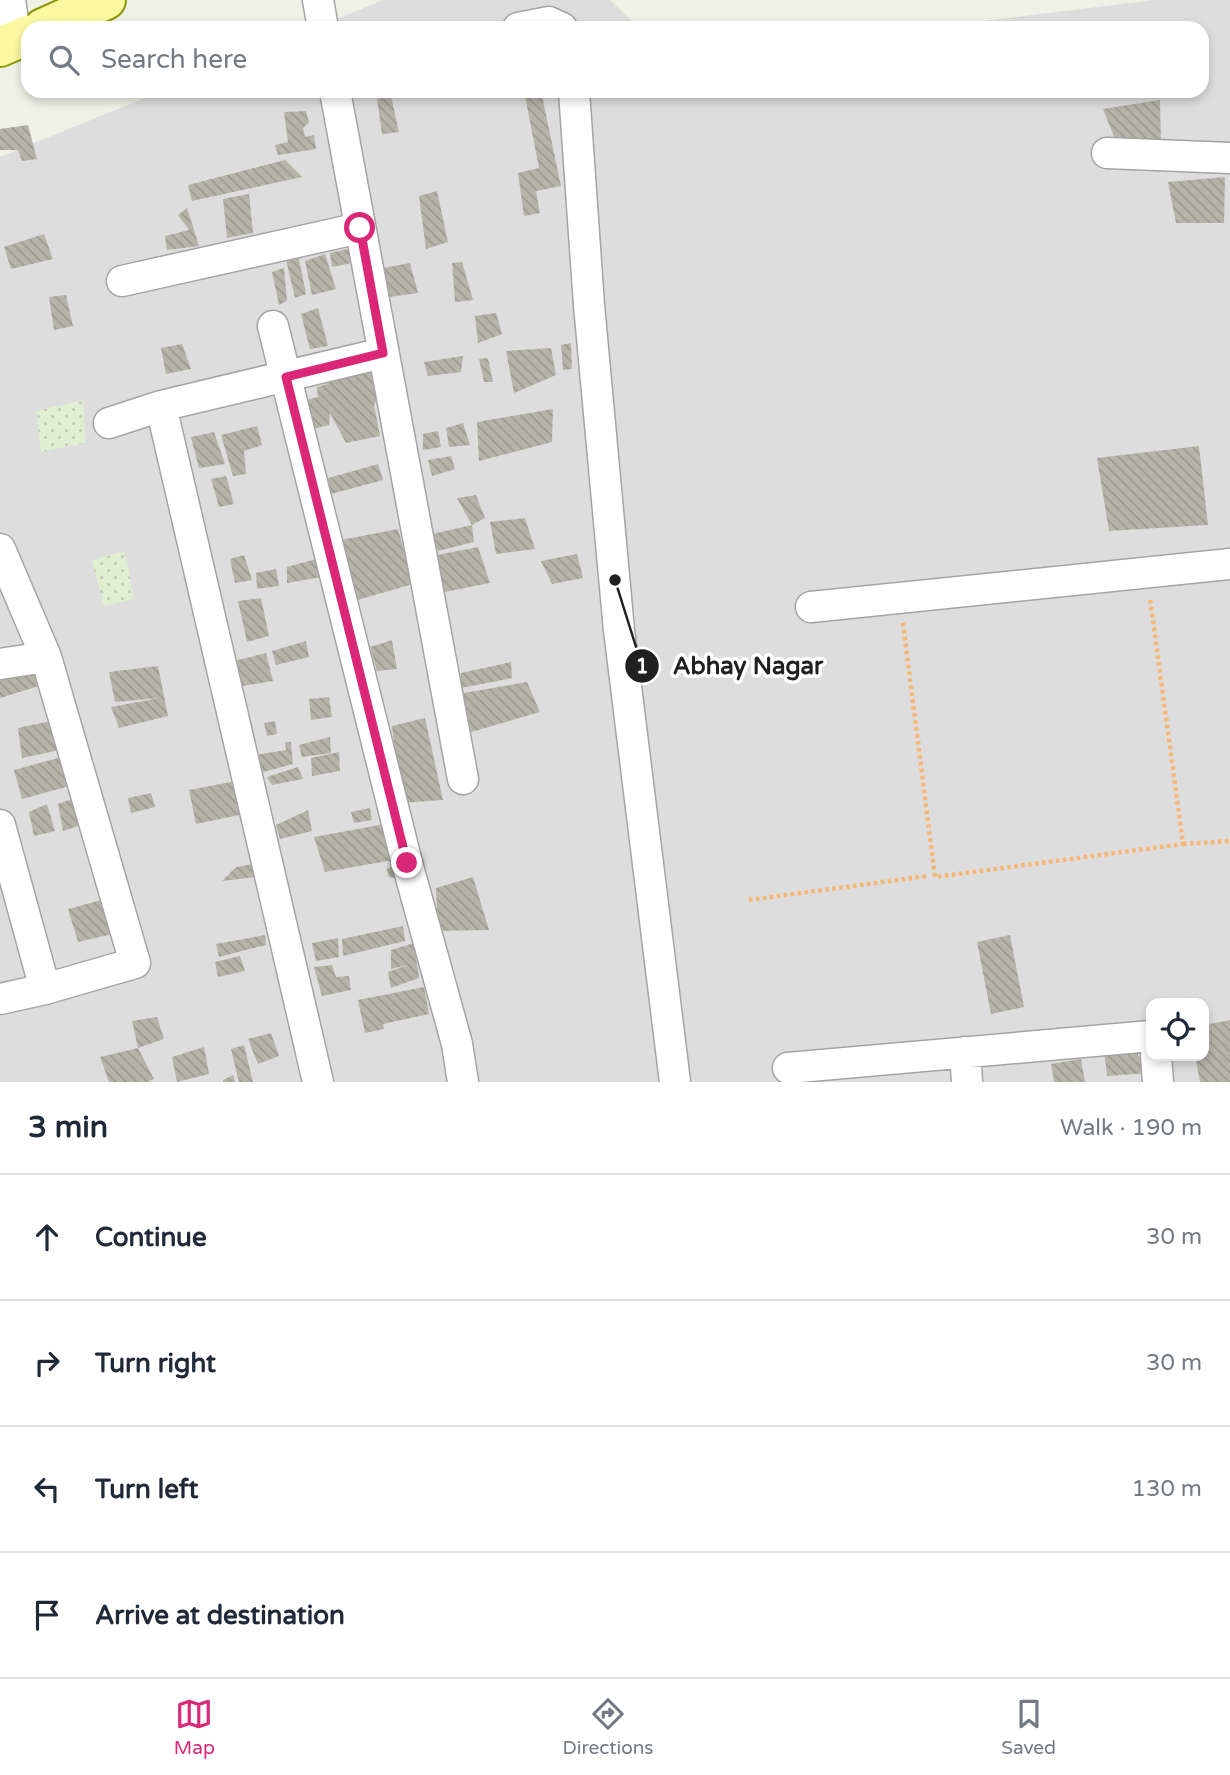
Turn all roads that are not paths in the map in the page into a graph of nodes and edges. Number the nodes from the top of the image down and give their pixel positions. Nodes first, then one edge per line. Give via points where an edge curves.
1 (10, 0) edge
2 (106, 0) edge
3 (318, 0) edge
4 (58, 21) edge
5 (322, 21) edge
6 (21, 34) edge
7 (336, 98) edge
8 (574, 98) edge
9 (1107, 153) dead end
10 (1230, 158) edge
11 (360, 228) junction
12 (122, 281) dead end
13 (273, 326) dead end
14 (383, 353) junction
15 (286, 377) junction
16 (161, 406) junction
17 (108, 423) dead end
18 (0, 549) edge
19 (1230, 564) edge
20 (811, 607) dead end
21 (46, 657) junction
22 (0, 664) edge
23 (463, 779) dead end
24 (0, 825) edge
25 (45, 989) junction
26 (0, 999) edge
27 (1146, 1036) edge
28 (965, 1052) junction
29 (1156, 1061) edge
30 (788, 1068) dead end
31 (318, 1082) edge
32 (463, 1082) edge
33 (675, 1082) edge
34 (967, 1082) edge
35 (1158, 1082) edge

1 - 6 street
2 - 4 main road
3 - 5 street
7 - 11 street
8 - 33 street via 619,630
9 - 10 street
11 - 12 street
11 - 14 street
13 - 15 street
14 - 15 street
14 - 23 street
15 - 16 street
15 - 32 street
16 - 17 street
16 - 31 street
18 - 21 street
19 - 20 street
21 - 22 street
21 - 25 street via 135,963
24 - 25 street
25 - 26 street
27 - 28 street
28 - 30 street
28 - 34 street
29 - 35 street

